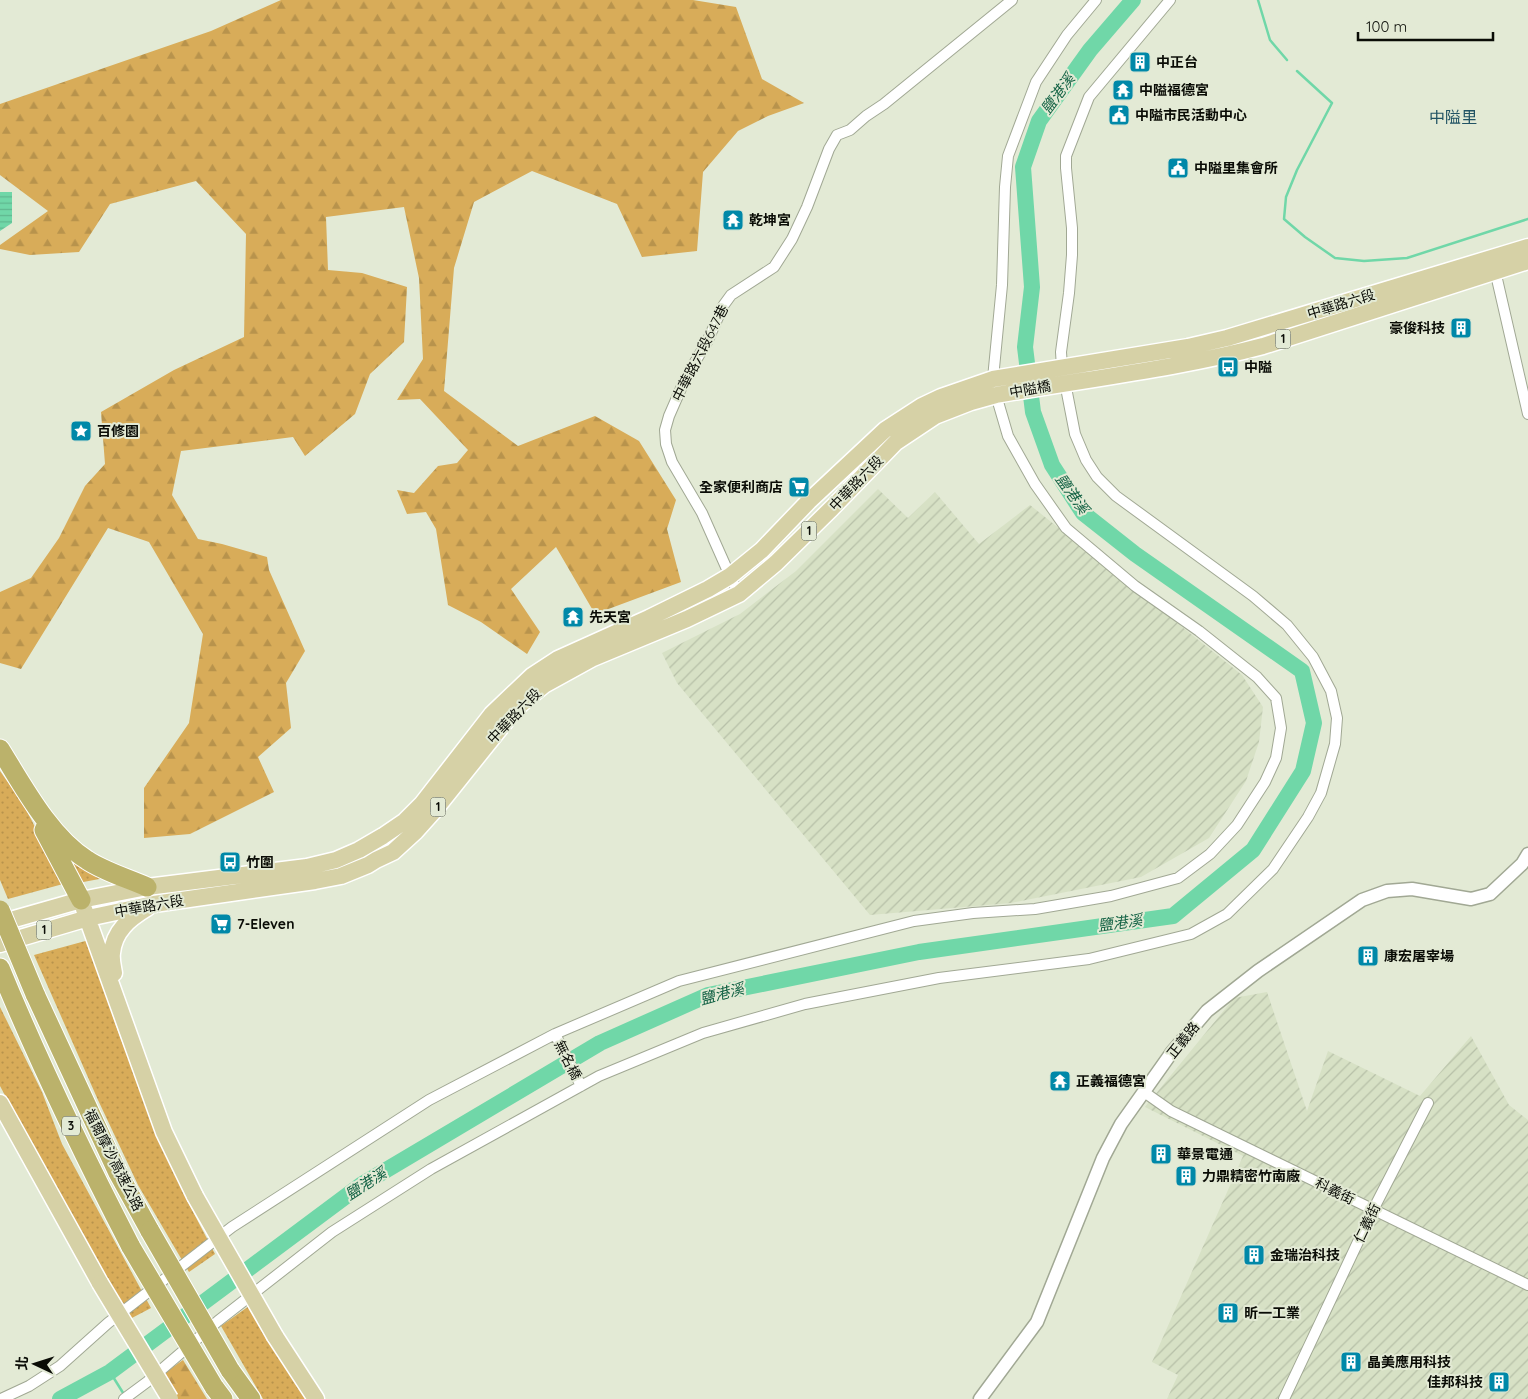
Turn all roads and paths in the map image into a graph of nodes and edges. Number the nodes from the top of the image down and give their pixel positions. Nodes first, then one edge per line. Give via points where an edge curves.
1 (1012, 0) edge
2 (1096, 0) edge
3 (1170, 0) edge
4 (1528, 247) edge
5 (1528, 262) edge
6 (1494, 265) junction
7 (1063, 375) junction
8 (994, 387) junction
9 (1528, 414) edge
10 (730, 576) junction
11 (739, 594) junction
12 (0, 749) edge
13 (25, 789) junction
14 (1528, 854) edge
15 (150, 895) junction
16 (80, 900) junction
17 (0, 910) edge
18 (88, 918) junction
19 (0, 923) edge
20 (0, 944) edge
21 (0, 968) edge
22 (128, 1031) junction
23 (555, 1034) junction
24 (581, 1086) junction
25 (1144, 1092) junction
26 (0, 1103) edge
27 (1428, 1103) dead end
28 (1373, 1210) junction
29 (1528, 1285) edge
30 (218, 1393) edge
31 (128, 1396) edge
32 (1, 1399) edge
33 (170, 1399) edge
34 (251, 1399) edge
35 (316, 1399) edge
36 (980, 1399) edge
37 (1284, 1399) edge

1 - 10 street, 中華路六段647巷 via 884,104 837,136 792,240 774,267 731,295 683,384 667,423 666,444
2 - 8 street via 1067,35 1036,82 1008,156
3 - 7 street via 1089,97 1066,156 1072,255 1061,352
4 - 6 main road, 中華路六段 / 1
5 - 6 main road, 中華路六段 / 1
6 - 7 main road, 中華路六段 / 1 via 1227,338
6 - 9 street
7 - 8 main road, 中隘橋 / 1
7 - 24 street via 1075,434 1097,477 1116,496 1287,625 1313,657 1331,691 1337,718 1335,744 1321,793 1273,869 1227,914 1191,934 1090,959 939,978 805,1004 703,1033
8 - 10 main road, 中華路六段 / 1 via 941,397 885,430 762,550
8 - 11 main road, 中華路六段 / 1 via 971,402 935,416 896,442 795,544
8 - 23 street via 1008,436 1035,484 1066,528 1135,586 1257,677 1276,698 1281,728 1276,758 1265,782 1237,825 1210,854 1178,878 1111,896 1035,909 914,921 679,981
10 - 11 street, 中華路六段647巷
10 - 15 main road, 中華路六段 / 1 via 649,618 558,659 532,676 492,714 422,804 405,821 359,850 336,860
11 - 15 main road, 中華路六段 / 1 via 593,658 544,685 505,722 416,831 393,852 368,866 315,881
12 - 13 highway
13 - 15 highway via 66,844 87,860 128,878
13 - 16 highway
14 - 25 street, 正義路 via 1522,864 1490,894 1471,898 1412,889 1387,891 1362,900 1258,971 1207,1011
15 - 16 main road, 中華路六段 / 1
15 - 18 main road, 中華路六段 / 1
15 - 22 main road via 117,932 111,954
16 - 18 main road
16 - 19 main road, 中華路六段 / 1
17 - 34 highway, 福爾摩沙高速公路 / 3, bridge via 118,1173 230,1370
18 - 20 main road, 中華路六段 / 1
18 - 22 main road
21 - 30 highway, 福爾摩沙高速公路 / 3, bridge via 96,1179 131,1247
22 - 35 main road, bridge via 164,1132 195,1196 275,1336
23 - 24 street, 無名橋
23 - 32 street via 428,1100 248,1216 108,1323 60,1366
24 - 31 street via 431,1169 332,1232
25 - 28 street, 科義街 via 1171,1111
25 - 36 street, 正義路 via 1121,1124 1103,1158 1037,1322
26 - 33 main road, bridge via 100,1283
27 - 28 street, 仁義街
28 - 29 street, 科義街
28 - 37 street, 仁義街

